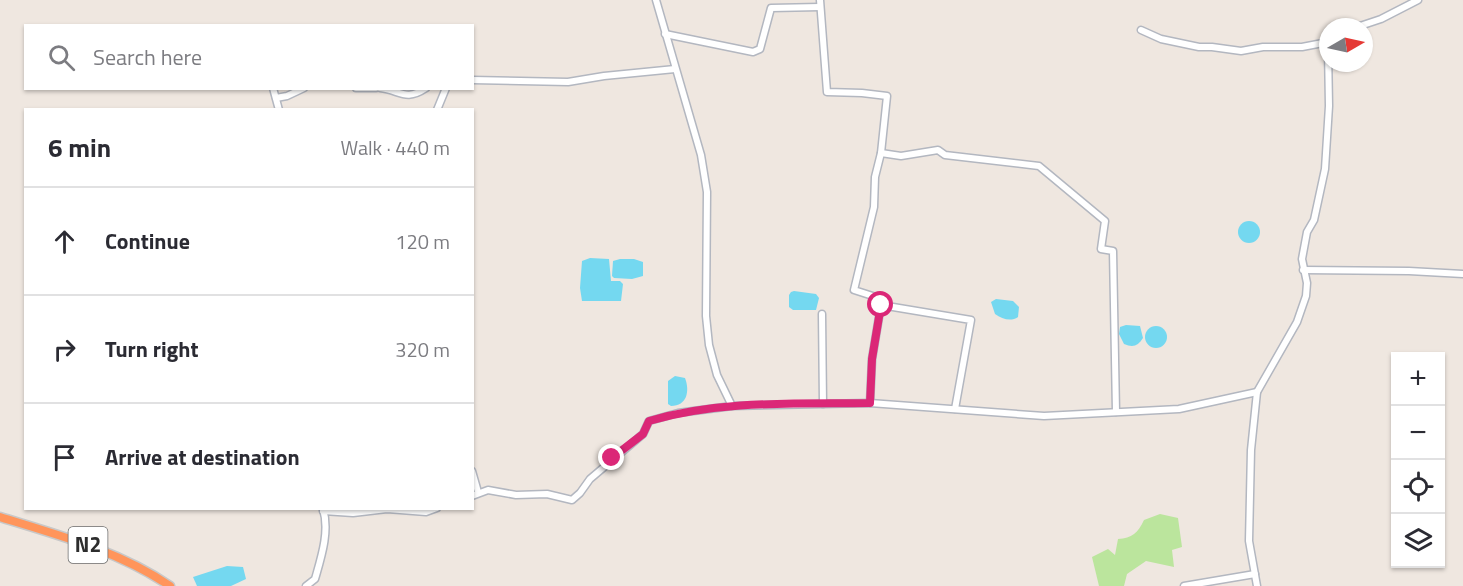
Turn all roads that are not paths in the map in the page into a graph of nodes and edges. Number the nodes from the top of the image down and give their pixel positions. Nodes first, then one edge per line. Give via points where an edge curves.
1 (656, 0) edge
2 (1419, 0) edge
3 (820, 3) edge
4 (1373, 22) edge
5 (1141, 30) dead end
6 (665, 34) junction
7 (1319, 44) edge
8 (675, 69) junction
9 (1328, 72) edge
10 (474, 80) edge
11 (274, 90) edge
12 (300, 90) edge
13 (391, 90) edge
14 (423, 90) edge
15 (445, 90) edge
16 (276, 98) junction
17 (278, 108) edge
18 (438, 108) edge
19 (881, 153) junction
20 (1303, 270) junction
21 (1463, 274) edge
22 (881, 305) junction
23 (822, 314) dead end
24 (1257, 392) junction
25 (870, 403) junction
26 (823, 404) junction
27 (732, 406) junction
28 (955, 409) junction
29 (1116, 412) junction
30 (475, 494) edge
31 (323, 510) edge
32 (378, 510) edge
33 (400, 510) edge
34 (432, 510) edge
35 (0, 517) edge
36 (1255, 574) junction
37 (170, 586) edge
38 (306, 586) edge
39 (1184, 586) edge
40 (1257, 586) edge

1 - 6 street
2 - 4 street
3 - 6 street via 771,8 760,49 753,52
3 - 19 street via 827,92 887,96
5 - 7 street via 1161,39 1199,47 1241,51
6 - 8 street
8 - 10 street via 568,82
8 - 27 street via 701,155 707,192 709,345 717,375
9 - 20 street via 1325,169 1314,219 1307,232
11 - 16 street
12 - 16 street
13 - 14 street via 406,96
15 - 18 street
16 - 17 street
19 - 22 street via 874,207 854,290 882,299
19 - 29 street via 901,156 938,150 945,155 1039,166 1105,221 1101,249 1113,251
20 - 21 street
20 - 24 street via 1306,296 1297,322
22 - 25 street
22 - 28 street via 971,320
23 - 26 street
24 - 29 street via 1179,409
24 - 36 street via 1249,542
25 - 26 street
25 - 28 street
26 - 27 street
27 - 30 street via 649,421 643,434 590,479 572,500 547,494 516,495 488,490
28 - 29 street via 1044,416
31 - 32 street
31 - 38 street via 324,548 315,579
33 - 34 street
35 - 37 highway, N2 via 129,561
36 - 39 street
36 - 40 street

